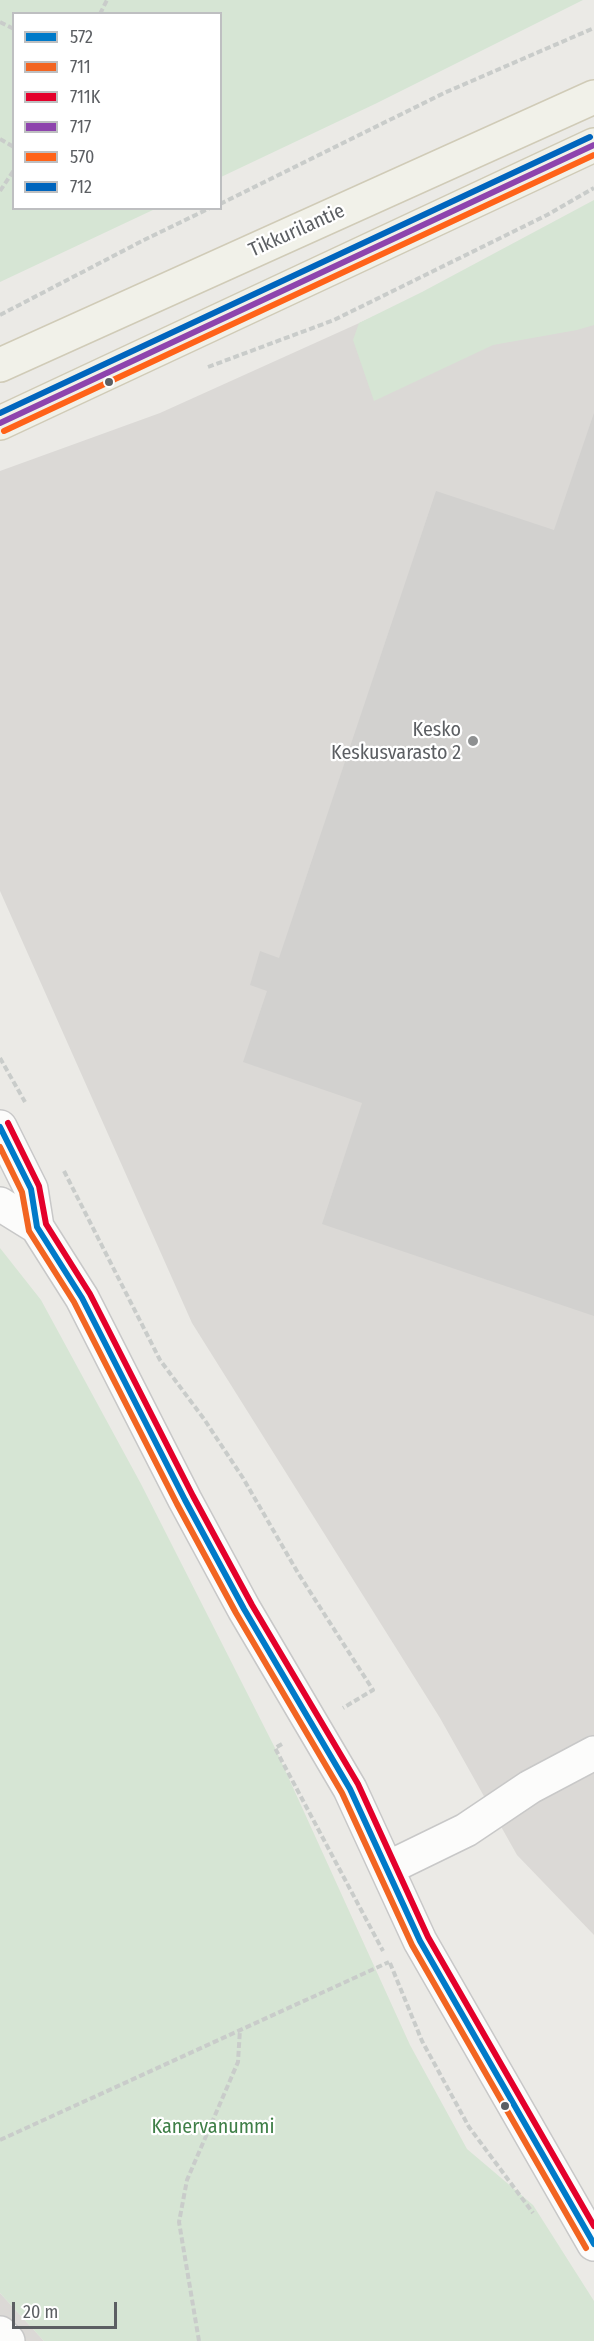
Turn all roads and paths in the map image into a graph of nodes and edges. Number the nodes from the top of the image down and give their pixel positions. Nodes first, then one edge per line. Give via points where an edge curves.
1 (594, 28) edge
2 (594, 97) edge
3 (594, 145) edge
4 (12, 173) edge
5 (594, 188) edge
6 (0, 191) edge
7 (222, 203) edge
8 (206, 210) edge
9 (0, 315) edge
10 (334, 320) dead end
11 (0, 364) edge
12 (0, 423) edge
13 (0, 1058) edge
14 (27, 1106) dead end
15 (0, 1127) edge
16 (60, 1165) dead end
17 (0, 1204) edge
18 (38, 1227) junction
19 (373, 1690) dead end
20 (594, 1753) edge
21 (388, 1868) junction
22 (240, 2029) junction
23 (469, 2127) dead end
24 (0, 2140) edge
25 (594, 2244) edge
26 (0, 2333) edge
27 (8, 2341) edge
28 (198, 2341) edge

1 - 7 path via 444,93
2 - 11 main road, Tikkurilantie
3 - 12 main road
4 - 6 path
5 - 10 path
8 - 9 path
13 - 14 path
15 - 18 street via 31,1189
16 - 19 path via 160,1360 243,1478
17 - 18 street
18 - 21 street via 82,1298 185,1500 350,1789
20 - 21 street via 530,1787 466,1830
21 - 25 street via 420,1941
22 - 23 path via 389,1962 422,2041
22 - 24 path
22 - 28 path via 238,2062 187,2180 179,2222
26 - 27 street

